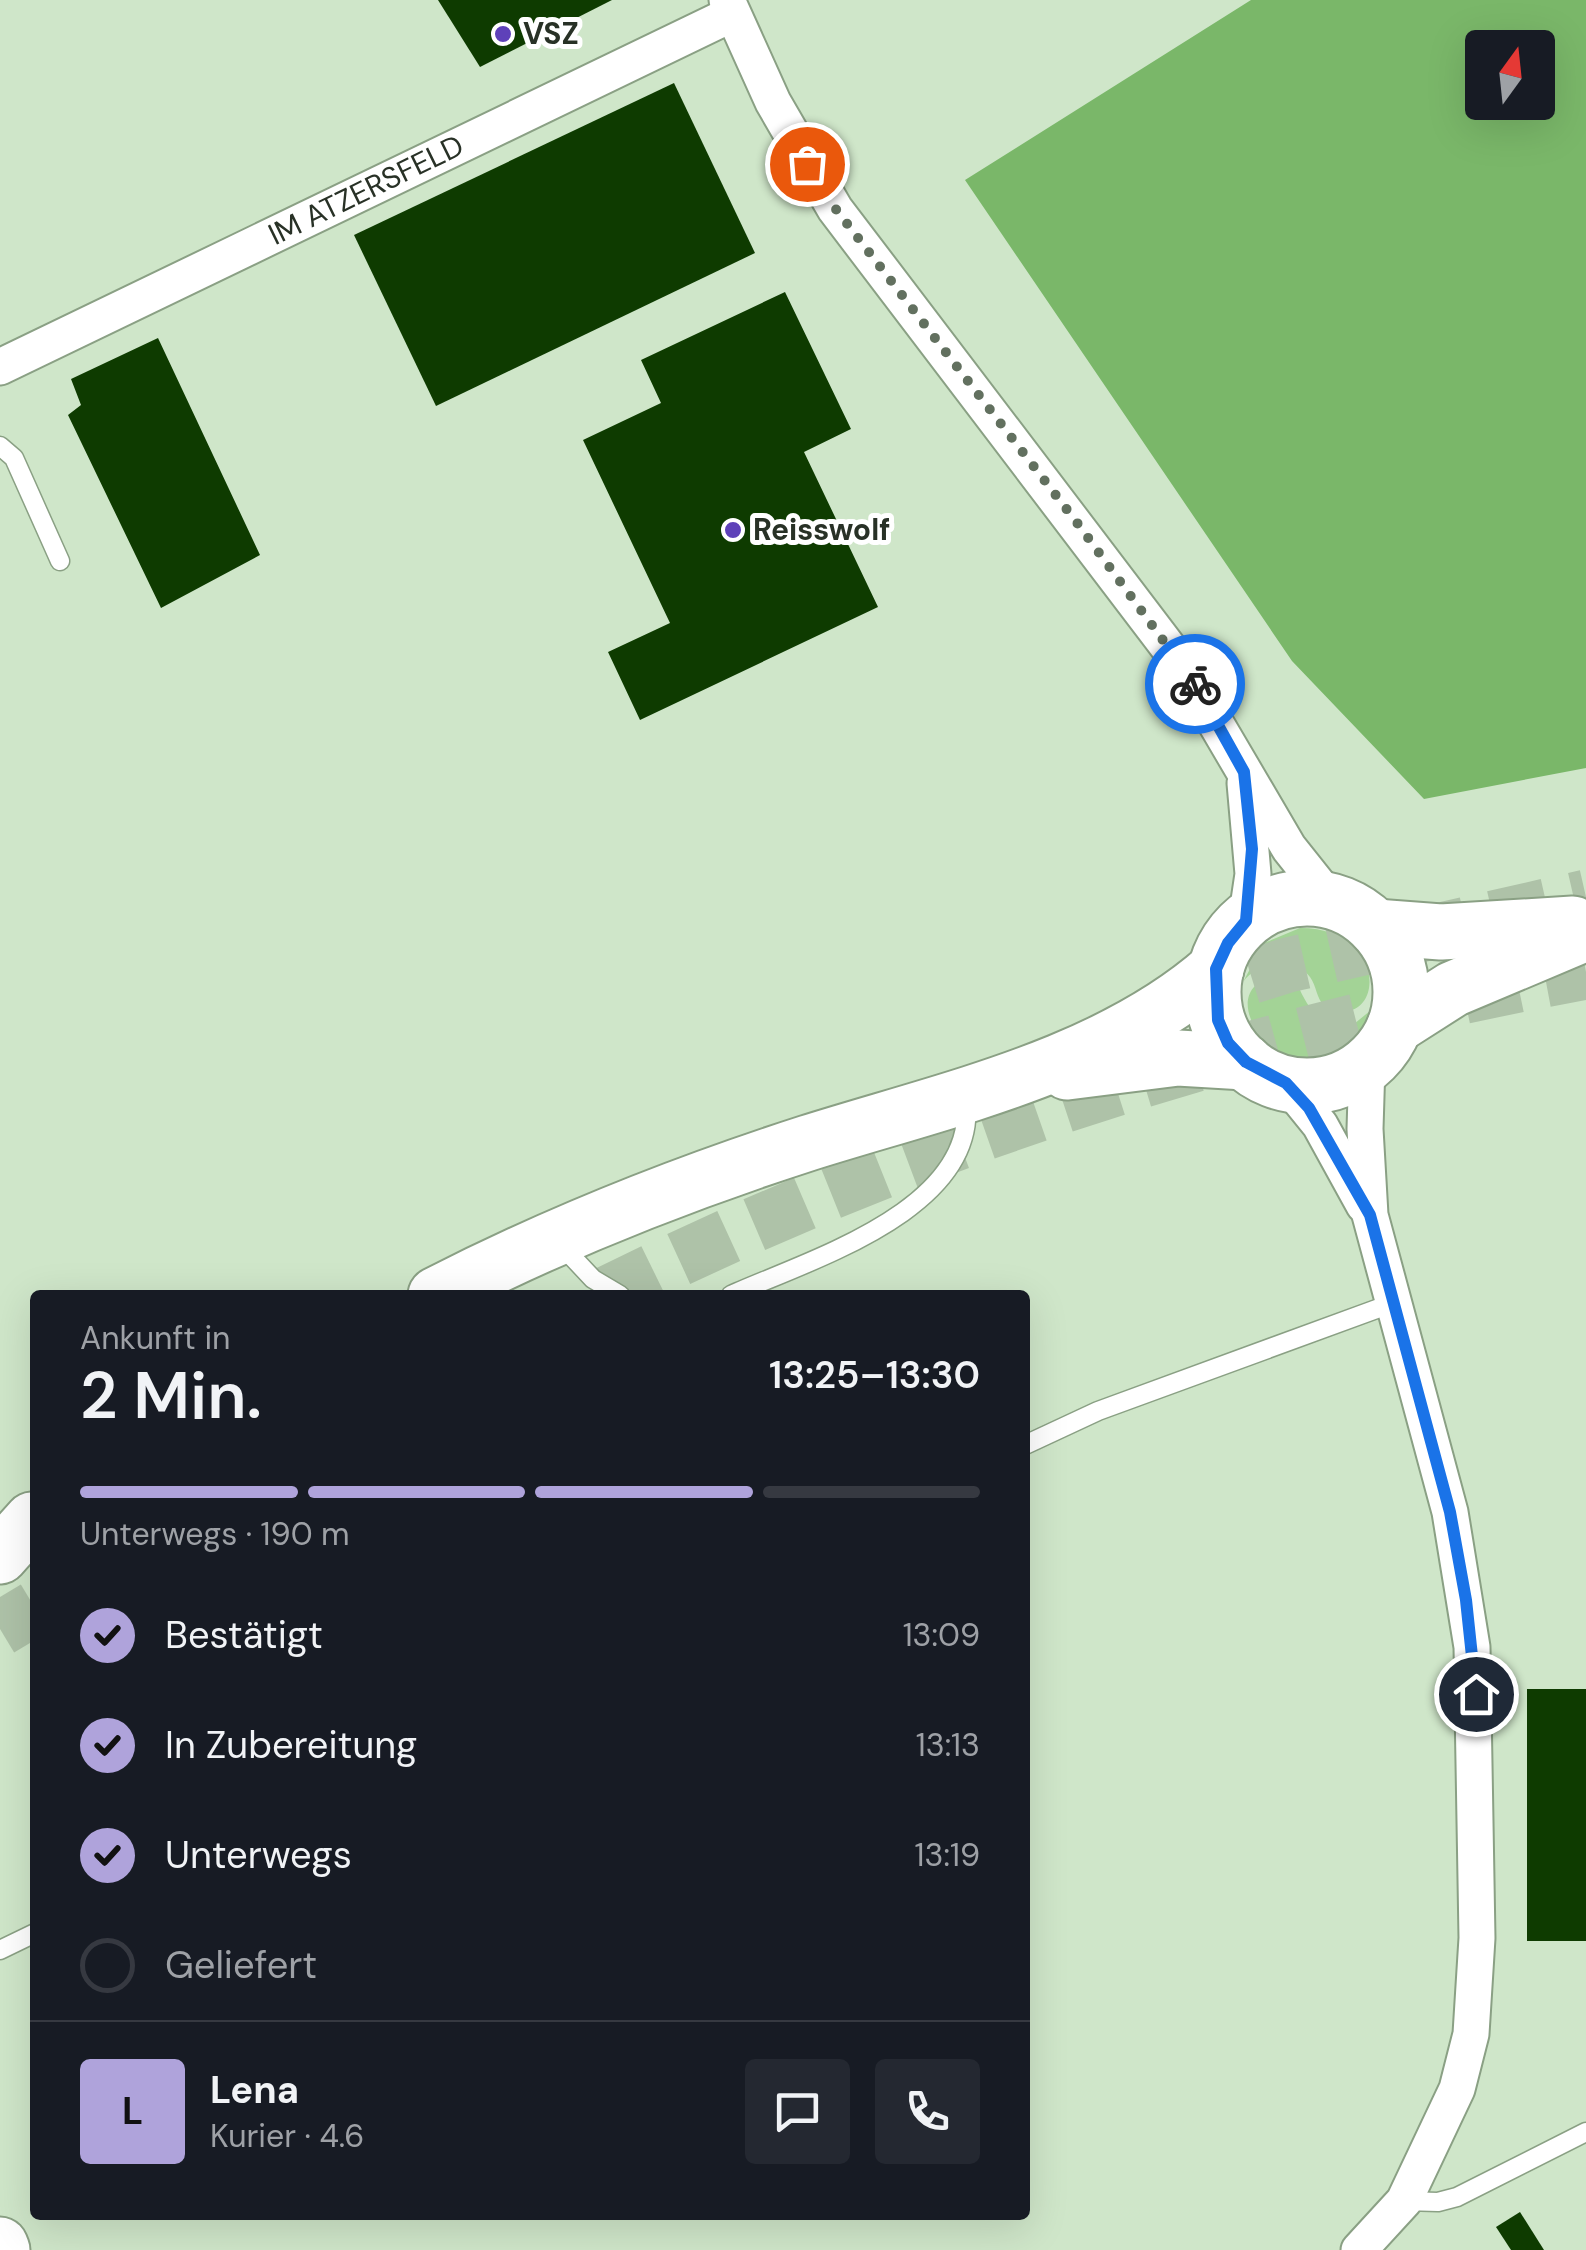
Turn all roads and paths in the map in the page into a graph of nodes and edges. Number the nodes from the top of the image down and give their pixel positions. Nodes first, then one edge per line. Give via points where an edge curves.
1 (730, 7) edge
2 (0, 367) edge
3 (0, 446) edge
4 (60, 561) dead end
5 (1244, 772) junction
6 (1354, 915) junction
7 (1246, 921) junction
8 (1586, 924) edge
9 (1586, 933) edge
10 (1216, 969) junction
11 (1381, 1045) junction
12 (1266, 1073) junction
13 (1020, 1079) junction
14 (966, 1096) junction
15 (1370, 1215) junction
16 (555, 1239) junction
17 (447, 1290) edge
18 (612, 1290) edge
19 (742, 1290) edge
20 (1393, 1303) junction
21 (1030, 1443) edge
22 (30, 1935) edge
23 (0, 1950) edge
24 (1586, 2132) edge
25 (1404, 2200) junction
26 (1359, 2250) edge

1 - 2 street, IM ATZERSFELD
1 - 5 street via 772,102 835,208 1181,664
3 - 4 lane via 14,458
5 - 6 street via 1289,848
5 - 7 street via 1253,874
6 - 7 main road via 1287,901
6 - 8 main road via 1441,932
6 - 11 main road via 1390,949 1400,974 1400,1001
7 - 10 main road
9 - 11 main road via 1437,997
10 - 12 main road via 1218,1020 1228,1043
10 - 13 main road via 1162,1010
11 - 12 main road via 1329,1084
11 - 15 street via 1365,1130
12 - 13 main road via 1178,1058
12 - 15 street via 1320,1125
13 - 14 main road
14 - 16 main road via 719,1173
14 - 19 lane via 963,1140 914,1208
15 - 20 street
16 - 17 main road
16 - 18 lane
20 - 21 lane via 1098,1411
20 - 25 street via 1456,1542 1472,1647 1477,1750 1470,2034 1457,2089
22 - 23 lane
24 - 25 lane via 1457,2197
25 - 26 street

